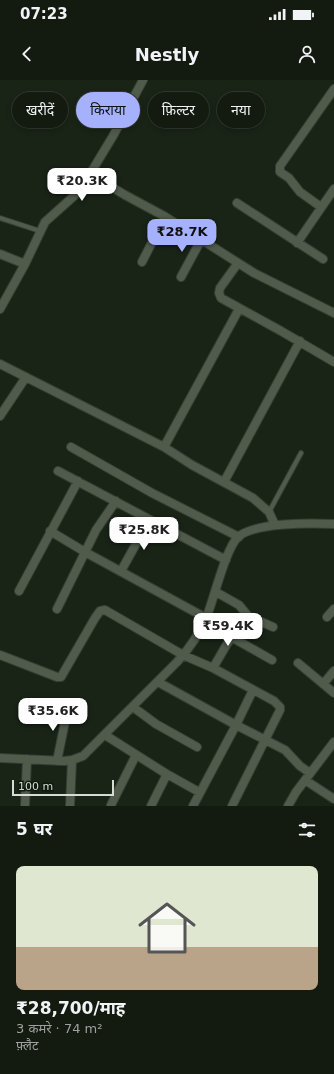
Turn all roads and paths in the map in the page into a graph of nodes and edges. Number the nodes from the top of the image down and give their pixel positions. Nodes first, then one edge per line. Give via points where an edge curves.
1 (142, 80) edge
2 (334, 88) edge
3 (90, 174) junction
4 (334, 189) edge
5 (237, 204) dead end
6 (322, 207) junction
7 (166, 217) junction
8 (0, 218) edge
9 (40, 231) junction
10 (201, 240) junction
11 (297, 243) junction
12 (0, 254) edge
13 (323, 259) dead end
14 (142, 262) dead end
15 (238, 263) junction
16 (26, 264) junction
17 (181, 277) dead end
18 (0, 309) edge
19 (239, 309) junction
20 (334, 313) edge
21 (300, 341) junction
22 (334, 362) edge
23 (0, 364) edge
24 (26, 377) junction
25 (0, 416) edge
26 (71, 447) dead end
27 (164, 447) junction
28 (300, 453) dead end
29 (58, 470) dead end
30 (78, 481) junction
31 (224, 482) junction
32 (116, 501) junction
33 (269, 512) junction
34 (152, 520) junction
35 (334, 524) edge
36 (275, 525) junction
37 (50, 531) junction
38 (239, 537) junction
39 (85, 552) junction
40 (226, 560) junction
41 (121, 571) junction
42 (19, 591) dead end
43 (216, 592) junction
44 (57, 609) dead end
45 (334, 609) edge
46 (245, 613) junction
47 (327, 617) dead end
48 (206, 618) junction
49 (273, 627) dead end
50 (233, 636) junction
51 (0, 655) edge
52 (184, 655) junction
53 (272, 660) dead end
54 (298, 663) dead end
55 (213, 668) junction
56 (334, 671) edge
57 (158, 682) junction
58 (323, 684) junction
59 (253, 690) junction
60 (334, 692) edge
61 (68, 707) dead end
62 (133, 707) junction
63 (236, 725) junction
64 (105, 735) junction
65 (265, 739) junction
66 (334, 742) edge
67 (197, 747) dead end
68 (136, 755) junction
69 (0, 758) edge
70 (28, 759) junction
71 (57, 760) junction
72 (72, 760) junction
73 (167, 774) junction
74 (308, 777) junction
75 (199, 792) junction
76 (334, 799) edge
77 (111, 805) dead end
78 (25, 806) edge
79 (70, 806) edge
80 (151, 806) edge
81 (192, 806) edge
82 (232, 806) edge
83 (288, 806) edge

1 - 3 street via 114,136
2 - 6 street via 279,169 300,192
3 - 7 street
3 - 9 street via 74,196 45,222
4 - 6 street
5 - 11 street
6 - 11 street
7 - 10 street
7 - 14 street
8 - 9 lane
9 - 16 street
10 - 15 street
10 - 17 street
11 - 13 street
12 - 16 street
15 - 19 street via 219,293 221,298
15 - 20 street
16 - 18 street
19 - 21 street
19 - 27 street
21 - 22 street
21 - 31 street
23 - 24 street
24 - 25 street
24 - 27 street
26 - 38 street via 152,493
27 - 31 street
28 - 33 lane
29 - 30 street
30 - 32 street
30 - 37 street
31 - 33 street via 253,498
32 - 34 street
32 - 39 street via 101,521
33 - 36 street
34 - 40 street
34 - 41 street
35 - 36 street
36 - 38 street
37 - 39 street
37 - 42 street
38 - 40 street
39 - 41 street
39 - 44 street
40 - 43 street
41 - 48 street
43 - 46 street via 239,605
43 - 48 street
45 - 47 street
46 - 49 street
46 - 50 street
48 - 52 street
50 - 53 street via 235,640
50 - 55 street
51 - 52 street via 62,677 95,618 100,611 105,610
52 - 55 street
52 - 57 street
54 - 58 street
55 - 59 street
56 - 58 street
57 - 62 street
57 - 63 street
58 - 60 street
59 - 63 street
59 - 65 street via 280,706
61 - 71 street
62 - 64 street
62 - 67 street via 156,724
63 - 65 street
63 - 75 street
64 - 68 street
64 - 72 street via 88,752
65 - 74 street via 285,750
65 - 82 street
66 - 74 street
68 - 73 street
68 - 77 street
69 - 70 street
70 - 71 street
70 - 78 street
71 - 72 street
72 - 79 street
73 - 75 street
73 - 80 street
74 - 76 street
74 - 83 street
75 - 81 street

